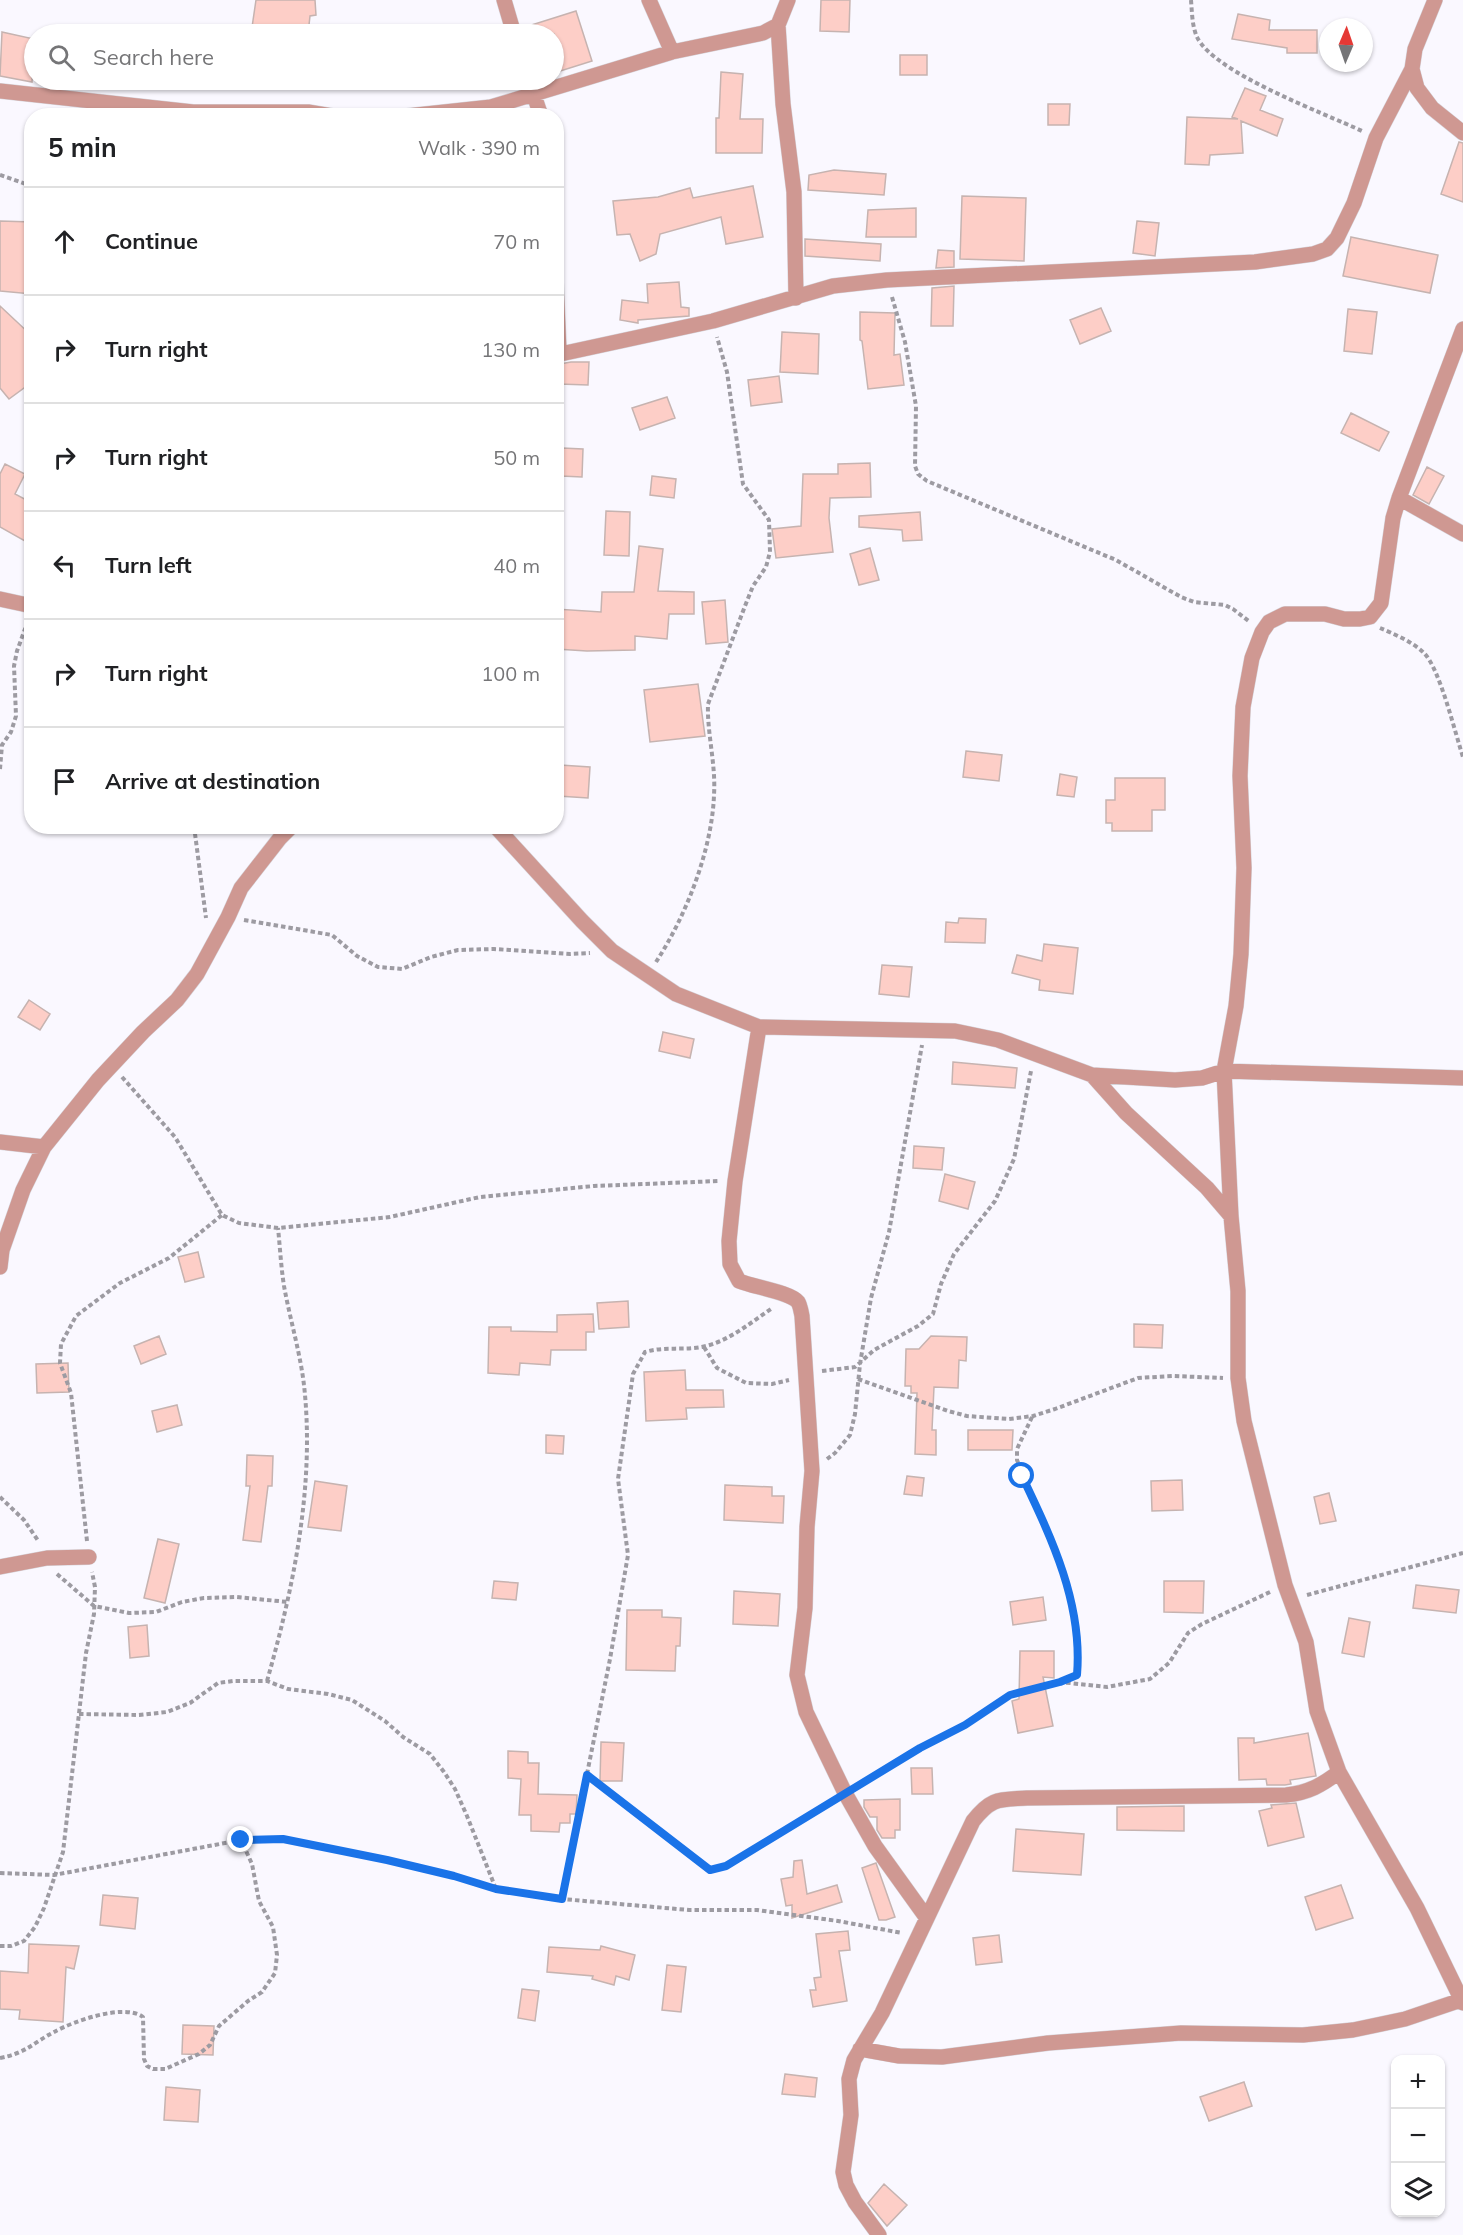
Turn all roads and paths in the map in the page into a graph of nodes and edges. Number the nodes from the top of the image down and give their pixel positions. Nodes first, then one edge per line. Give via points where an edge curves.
1 (504, 0) edge
2 (649, 0) edge
3 (788, 0) edge
4 (1191, 0) edge
5 (1435, 0) edge
6 (511, 24) edge
7 (778, 26) junction
8 (672, 52) junction
9 (1412, 69) junction
10 (564, 78) edge
11 (524, 90) edge
12 (533, 90) edge
13 (0, 91) edge
14 (156, 108) edge
15 (482, 108) edge
16 (539, 108) edge
17 (1463, 133) edge
18 (1376, 138) junction
19 (0, 175) edge
20 (24, 183) edge
21 (887, 280) junction
22 (796, 298) junction
23 (713, 321) junction
24 (1463, 329) edge
25 (564, 352) edge
26 (1399, 498) junction
27 (1463, 534) edge
28 (0, 599) edge
29 (24, 604) edge
30 (1360, 620) junction
31 (24, 632) edge
32 (1262, 632) junction
33 (1463, 757) edge
34 (0, 770) edge
35 (195, 834) edge
36 (284, 834) edge
37 (502, 834) edge
38 (228, 918) junction
39 (206, 919) dead end
40 (612, 951) junction
41 (648, 975) junction
42 (759, 1027) junction
43 (925, 1030) junction
44 (1035, 1054) junction
45 (113, 1064) junction
46 (1224, 1071) junction
47 (1092, 1075) junction
48 (1463, 1078) edge
49 (0, 1142) edge
50 (44, 1147) junction
51 (735, 1181) junction
52 (222, 1215) junction
53 (1230, 1216) junction
54 (278, 1228) junction
55 (0, 1267) edge
56 (790, 1296) junction
57 (704, 1347) junction
58 (860, 1364) junction
59 (807, 1374) junction
60 (1238, 1378) junction
61 (858, 1379) junction
62 (1033, 1416) junction
63 (812, 1471) junction
64 (1463, 1553) edge
65 (89, 1557) junction
66 (0, 1567) edge
67 (1288, 1592) junction
68 (288, 1602) junction
69 (94, 1606) junction
70 (267, 1681) junction
71 (1060, 1682) junction
72 (79, 1714) junction
73 (1339, 1772) junction
74 (587, 1775) junction
75 (845, 1793) junction
76 (241, 1840) junction
77 (0, 1873) edge
78 (54, 1875) junction
79 (496, 1889) junction
80 (562, 1899) junction
81 (926, 1917) junction
82 (918, 1936) junction
83 (0, 1946) edge
84 (1462, 2001) edge
85 (860, 2049) junction
86 (0, 2058) edge
87 (879, 2235) edge

1 - 6 street
2 - 8 street
3 - 7 street
4 - 18 path via 1197,36 1204,48 1224,64
5 - 9 street via 1415,49
7 - 8 street
7 - 22 street via 794,192
8 - 10 street
9 - 17 street via 1417,88 1432,108
9 - 18 street
11 - 15 street
12 - 16 street
13 - 14 street
18 - 21 street via 1344,226 1327,249 1313,254 1255,262
19 - 20 path
21 - 22 street via 833,286
21 - 32 path via 905,342 916,406 918,474 1116,560 1181,597 1225,605
22 - 23 street
23 - 25 street
23 - 41 path via 727,372 743,484 769,520 770,552 708,704 714,794 710,832 674,934
24 - 26 street
26 - 27 street
26 - 30 street via 1381,603 1370,617
28 - 29 street
30 - 32 street via 1325,614 1284,614 1269,622
30 - 33 path via 1424,652 1431,662
31 - 34 path via 14,666 16,716 2,745
32 - 46 street via 1252,658 1243,707 1241,954
35 - 39 path
36 - 38 street via 241,888
37 - 40 street
38 - 40 path via 332,935 378,967 402,969 458,951
38 - 45 street via 184,992
40 - 41 street
41 - 42 street via 676,994
42 - 43 street
42 - 51 street
43 - 44 street via 976,1034
43 - 58 path via 889,1232 871,1298
44 - 47 street
44 - 58 path via 1014,1159 995,1200 954,1254 933,1314 874,1350
45 - 50 street
45 - 52 path via 175,1137
46 - 47 street via 1175,1080
46 - 48 street
46 - 53 street
47 - 53 street via 1126,1113 1207,1188
49 - 50 street
50 - 55 street via 23,1190
51 - 54 path via 594,1186 480,1197 390,1217
51 - 56 street via 730,1263 739,1281
52 - 54 path via 239,1223
52 - 65 path via 169,1258 120,1283 76,1316 61,1344 60,1363 71,1393
53 - 60 street via 1238,1291
54 - 68 path via 284,1285 304,1383 306,1417 307,1459
56 - 57 path via 724,1340
56 - 59 street via 799,1303 802,1316
57 - 59 path via 717,1368 746,1383 772,1384
57 - 74 path via 645,1352 633,1374 618,1479 628,1555
58 - 59 path
58 - 61 path
59 - 63 street
60 - 62 path via 1138,1378
60 - 67 street via 1244,1421
61 - 62 path via 967,1416
61 - 63 path via 850,1435
62 - 71 path via 1017,1449 1017,1460 1069,1587 1078,1639 1077,1675
63 - 75 street via 805,1608 797,1675 806,1712
64 - 67 path
65 - 66 street via 47,1558
65 - 69 path
67 - 71 path via 1202,1624 1188,1633 1169,1663 1150,1678 1107,1687
67 - 73 street via 1306,1642 1317,1711
68 - 69 path via 204,1598 156,1612 129,1613
68 - 70 path
69 - 72 path
70 - 72 path via 218,1683 190,1703 167,1712
70 - 79 path via 288,1689 352,1700 430,1755 456,1789
71 - 75 path via 1010,1695
72 - 78 path via 67,1829
73 - 81 street via 1318,1787 1298,1794 997,1801 985,1806 974,1821
73 - 84 street via 1417,1908
74 - 75 path via 710,1870 726,1866
74 - 80 path
75 - 81 street via 875,1846
76 - 78 path
76 - 79 path via 283,1839 387,1860
76 - 86 path via 252,1864 259,1901 273,1927 277,1955 274,1973 262,1992 219,2026 210,2045 181,2063 153,2069 144,2059 143,2017 128,2012 88,2018 54,2032 35,2046
77 - 78 path
78 - 83 path via 44,1908 24,1941
79 - 80 path
80 - 82 path via 689,1910 757,1910
81 - 82 street
82 - 85 street via 882,2013
84 - 85 street via 1405,2019 1303,2035 1181,2033 1048,2043 942,2057 899,2056
85 - 87 street via 849,2079 851,2115 843,2172 855,2202

